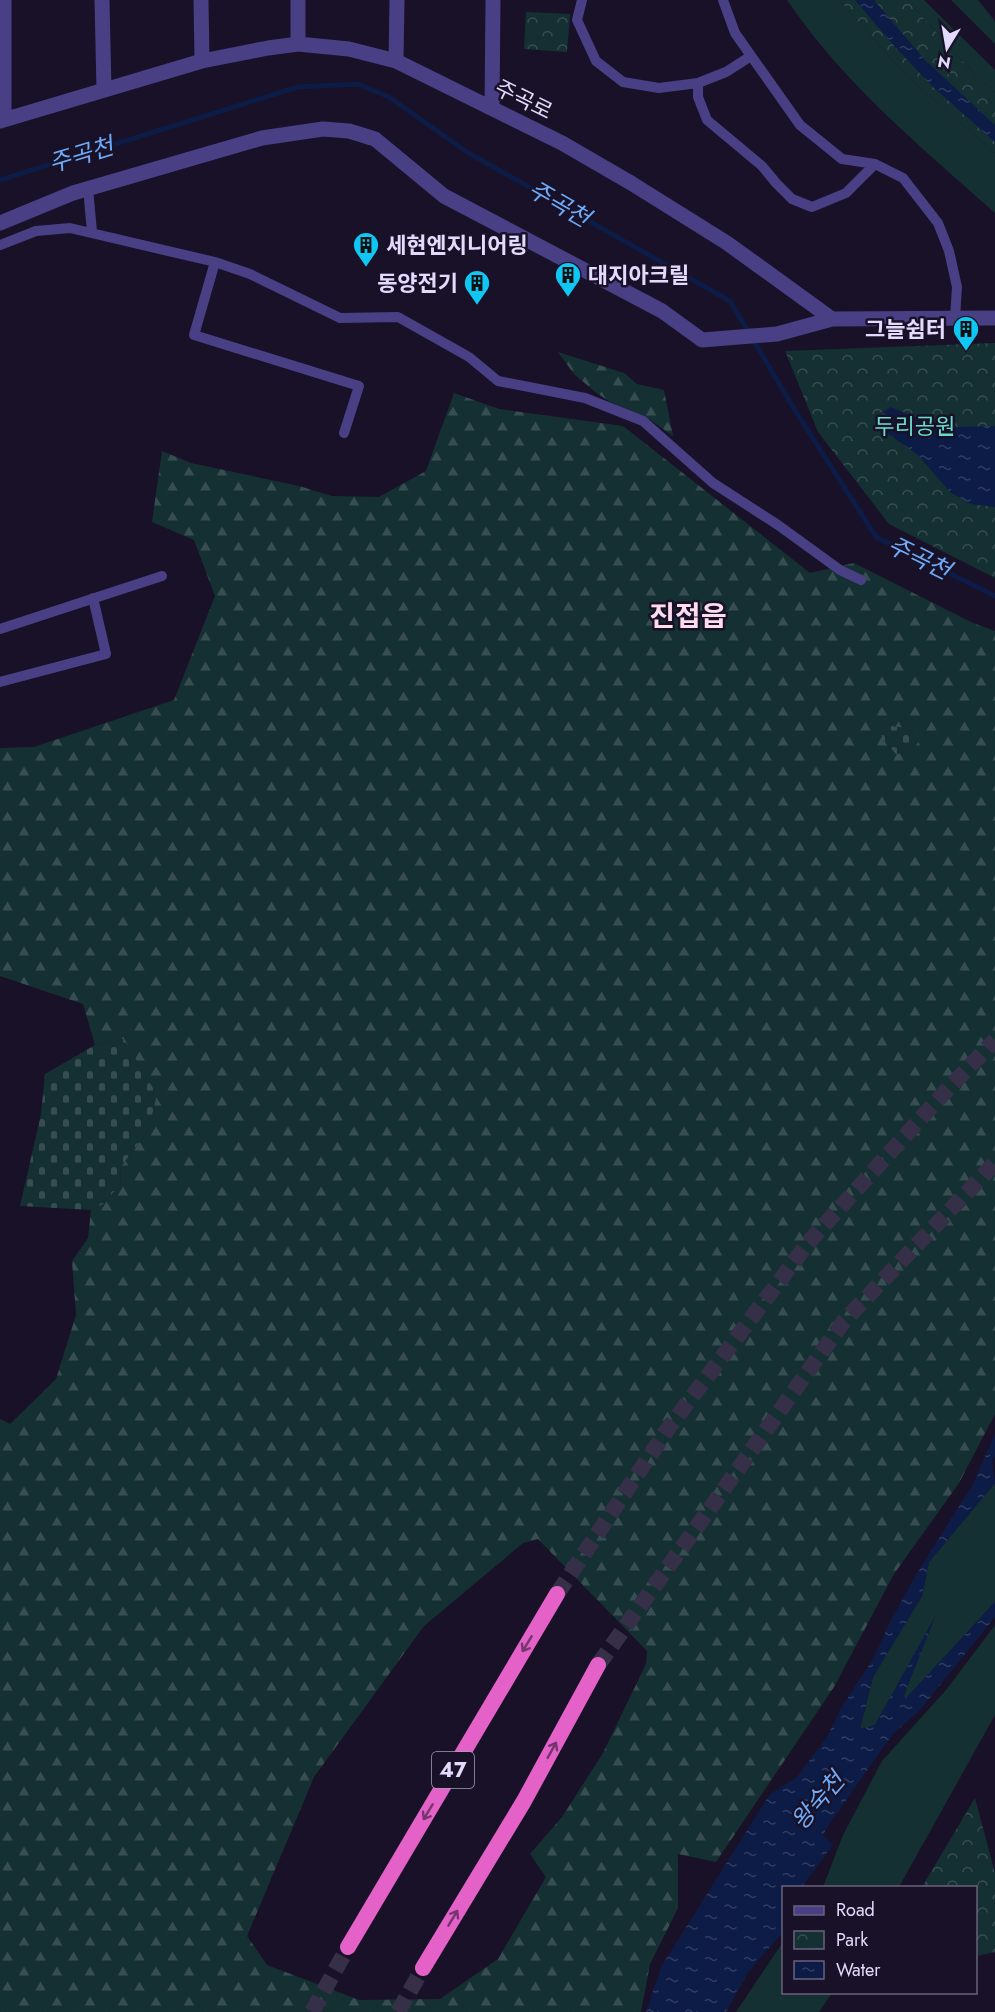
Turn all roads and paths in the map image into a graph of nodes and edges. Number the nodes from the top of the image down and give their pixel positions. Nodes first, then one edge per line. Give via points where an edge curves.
1 (4, 0) edge
2 (102, 0) edge
3 (201, 0) edge
4 (298, 0) edge
5 (397, 0) edge
6 (493, 0) edge
7 (582, 0) edge
8 (723, 0) edge
9 (298, 44) junction
10 (751, 56) junction
11 (202, 60) junction
12 (396, 61) junction
13 (698, 83) junction
14 (104, 90) junction
15 (492, 108) junction
16 (2, 121) edge
17 (875, 164) junction
18 (88, 188) junction
19 (0, 223) edge
20 (92, 232) junction
21 (0, 245) edge
22 (214, 262) junction
23 (955, 318) junction
24 (995, 318) edge
25 (832, 320) junction
26 (344, 433) dead end
27 (162, 576) dead end
28 (861, 580) dead end
29 (93, 598) junction
30 (0, 629) edge
31 (0, 682) edge
32 (557, 1594) tunnel mouth
33 (598, 1665) tunnel mouth
34 (348, 1947) tunnel mouth
35 (423, 1968) tunnel mouth

1 - 16 street
2 - 14 street
3 - 11 street
4 - 9 street
5 - 12 street
6 - 15 street
7 - 13 lane via 577,20 596,61 623,82 659,88
8 - 10 lane via 735,33
9 - 11 street, 주곡로
9 - 12 street, 주곡로 via 349,49
10 - 13 lane
10 - 17 lane via 800,125 842,159
11 - 14 street, 주곡로
12 - 15 street, 주곡로
13 - 17 lane via 698,97 707,120 762,166 792,199 812,207 846,193
14 - 16 street, 주곡로
15 - 25 street, 주곡로 via 631,183 727,243
17 - 23 lane via 903,178 938,223 950,251 957,287
18 - 19 street
18 - 20 lane
18 - 25 street via 262,138 323,129 349,131 375,139 444,196 662,311 702,340 777,334
20 - 21 lane via 70,228 36,231
20 - 22 lane
22 - 26 lane via 194,335 359,386
22 - 28 lane via 250,274 340,318 398,317 469,357 498,381 585,398 643,422 713,483 840,570
23 - 24 street
23 - 25 street
27 - 29 lane
29 - 30 lane
29 - 31 lane via 106,654
32 -> 34 highway, 47
35 -> 33 highway via 524,1801

